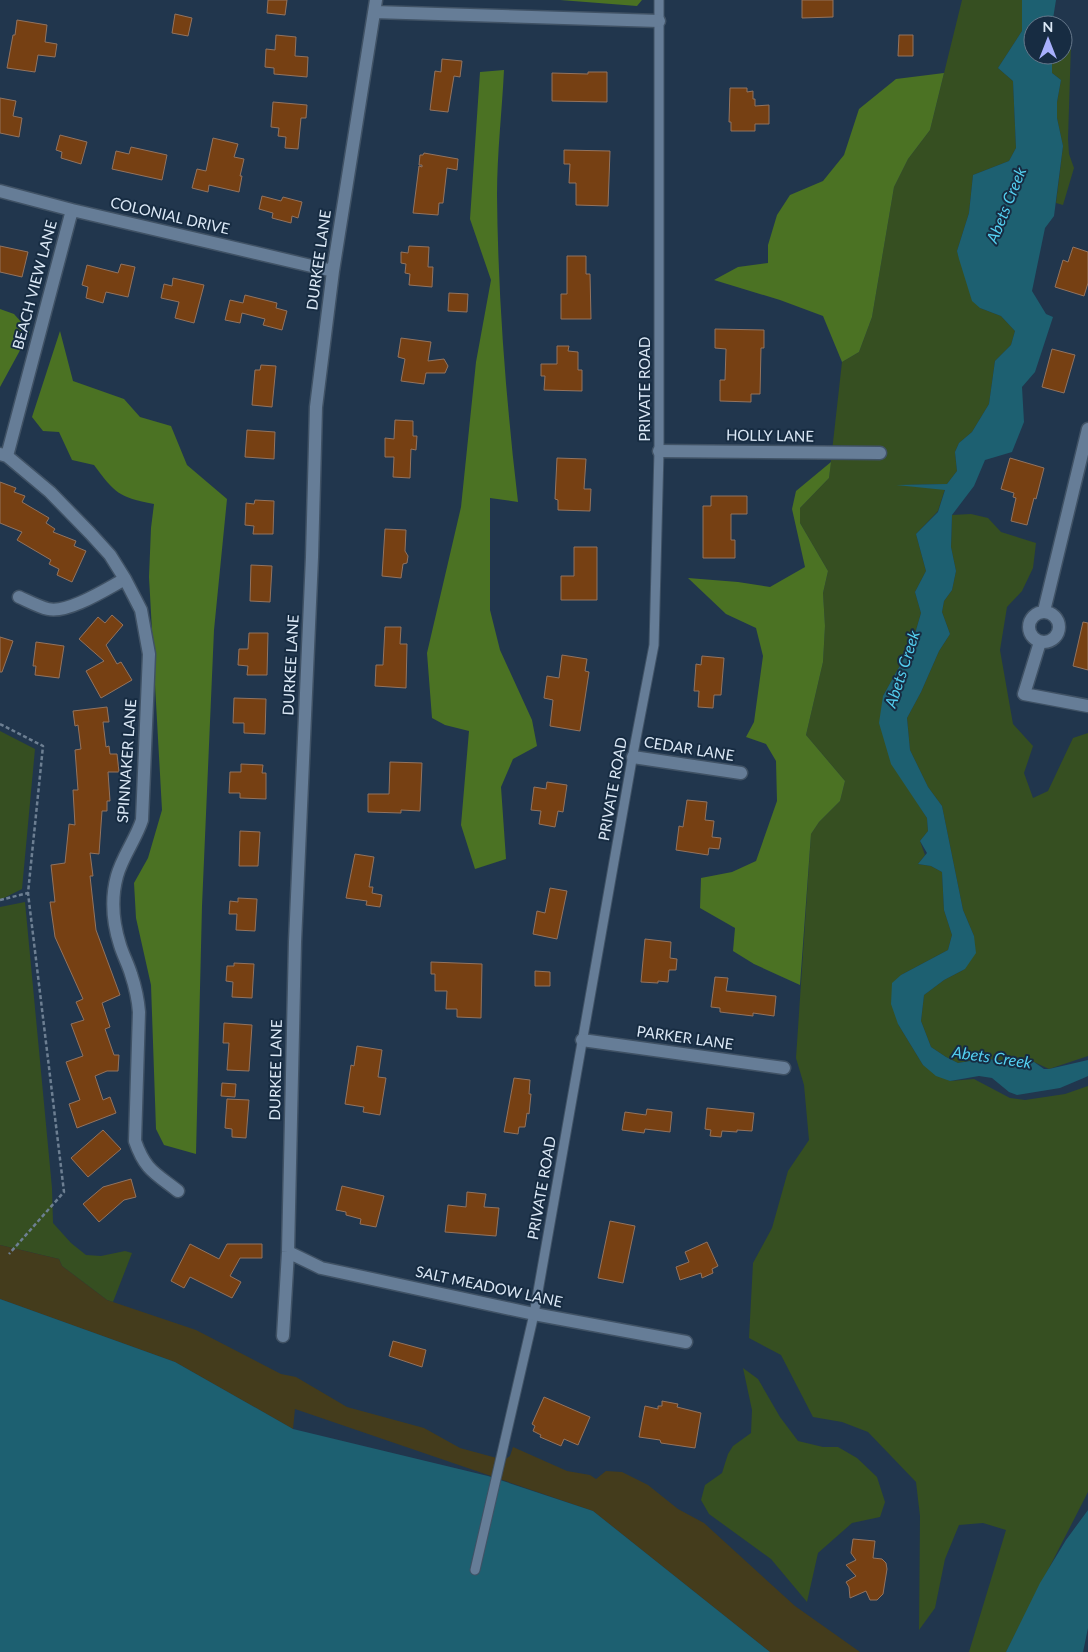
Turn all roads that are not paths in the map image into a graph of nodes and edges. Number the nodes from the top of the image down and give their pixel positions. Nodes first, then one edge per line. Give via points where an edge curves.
1 (659, 0) edge
2 (375, 6) edge
3 (659, 21) junction
4 (0, 191) edge
5 (72, 210) junction
6 (333, 271) junction
7 (1088, 429) edge
8 (659, 450) junction
9 (880, 453) dead end
10 (4, 455) edge
11 (125, 579) junction
12 (19, 597) dead end
13 (1044, 611) junction
14 (1040, 642) junction
15 (1088, 706) edge
16 (633, 756) junction
17 (741, 773) dead end
18 (582, 1040) junction
19 (784, 1068) dead end
20 (178, 1191) dead end
21 (288, 1252) junction
22 (534, 1314) junction
23 (283, 1336) dead end
24 (686, 1342) dead end
25 (475, 1570) dead end

1 - 3 lane, PRIVATE ROAD
2 - 3 street
2 - 6 street, DURKEE LANE
3 - 8 lane, PRIVATE ROAD
4 - 5 street, COLONIAL DRIVE
5 - 6 street, COLONIAL DRIVE
5 - 10 street, BEACH VIEW LANE
6 - 21 street, DURKEE LANE via 316,407 295,942
7 - 13 street
8 - 9 street, HOLLY LANE
8 - 16 lane, PRIVATE ROAD via 654,645
10 - 11 street, SPINNAKER LANE via 50,492 110,555
11 - 12 street via 67,608 50,610
11 - 20 street, SPINNAKER LANE via 141,610 149,673 142,820 117,874 113,895 114,922 135,985 139,1012 135,1141 148,1168
13 - 14 street via 1036,613 1028,625 1033,639
13 - 14 street via 1055,617 1059,629 1052,640
14 - 15 street via 1024,694
16 - 17 street, CEDAR LANE
16 - 18 lane, PRIVATE ROAD
18 - 19 street, PARKER LANE
18 - 22 lane, PRIVATE ROAD
21 - 22 street, SALT MEADOW LANE via 321,1268
21 - 23 street, DURKEE LANE
22 - 24 street, SALT MEADOW LANE
22 - 25 lane, PRIVATE ROAD

